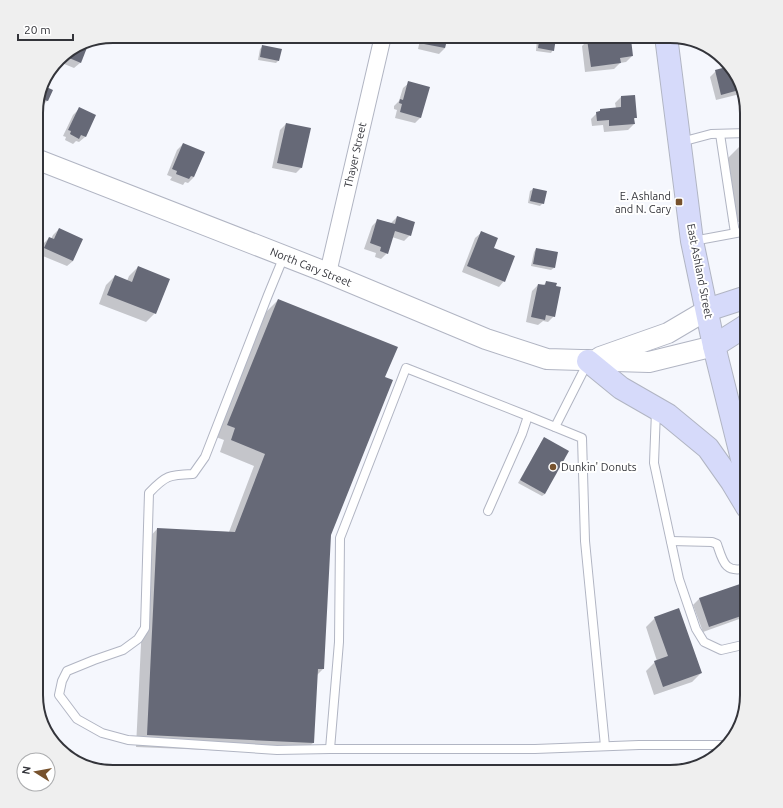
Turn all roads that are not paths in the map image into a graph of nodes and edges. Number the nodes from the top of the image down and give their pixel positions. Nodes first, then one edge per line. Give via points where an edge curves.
1 (381, 43) edge
2 (667, 43) edge
3 (740, 133) edge
4 (720, 134) junction
5 (681, 142) junction
6 (43, 162) edge
7 (740, 232) edge
8 (735, 233) junction
9 (692, 241) junction
10 (284, 256) junction
11 (328, 273) junction
12 (740, 299) edge
13 (707, 310) junction
14 (740, 329) edge
15 (714, 346) junction
16 (588, 361) junction
17 (656, 408) junction
18 (528, 416) junction
19 (555, 427) junction
20 (740, 451) edge
21 (740, 495) edge
22 (488, 511) dead end
23 (671, 541) junction
24 (740, 569) edge
25 (740, 646) edge
26 (719, 745) edge
27 (605, 746) junction
28 (330, 749) junction

1 - 11 street, Thayer Street
2 - 5 main road, East Ashland Street
3 - 4 lane
4 - 5 lane
4 - 8 lane
5 - 9 main road, East Ashland Street
6 - 10 street, North Cary Street
7 - 8 lane
8 - 9 lane
9 - 13 main road, East Ashland Street
10 - 11 street, North Cary Street
10 - 28 lane via 205,457 193,474 174,475 162,480 149,493 145,628 138,639 123,650 67,671 59,695 77,719 102,733 128,740 276,750
11 - 16 street, North Cary Street via 486,339 547,359
12 - 13 main road, North Cary Street
13 - 15 main road, East Ashland Street
13 - 16 street, North Cary Street via 668,333
14 - 15 main road, North Cary Street
15 - 16 street, North Cary Street via 649,362
15 - 20 main road, East Ashland Street
16 - 17 main road via 620,388
16 - 19 lane
17 - 21 main road via 708,448
17 - 23 lane via 654,463
18 - 19 lane
18 - 22 lane
18 - 28 lane via 406,368 340,538 339,642
19 - 27 lane via 582,438 585,541
23 - 24 lane via 717,544 725,566
23 - 25 lane via 679,579 696,630 704,642 721,650
26 - 27 lane
27 - 28 lane via 535,749

